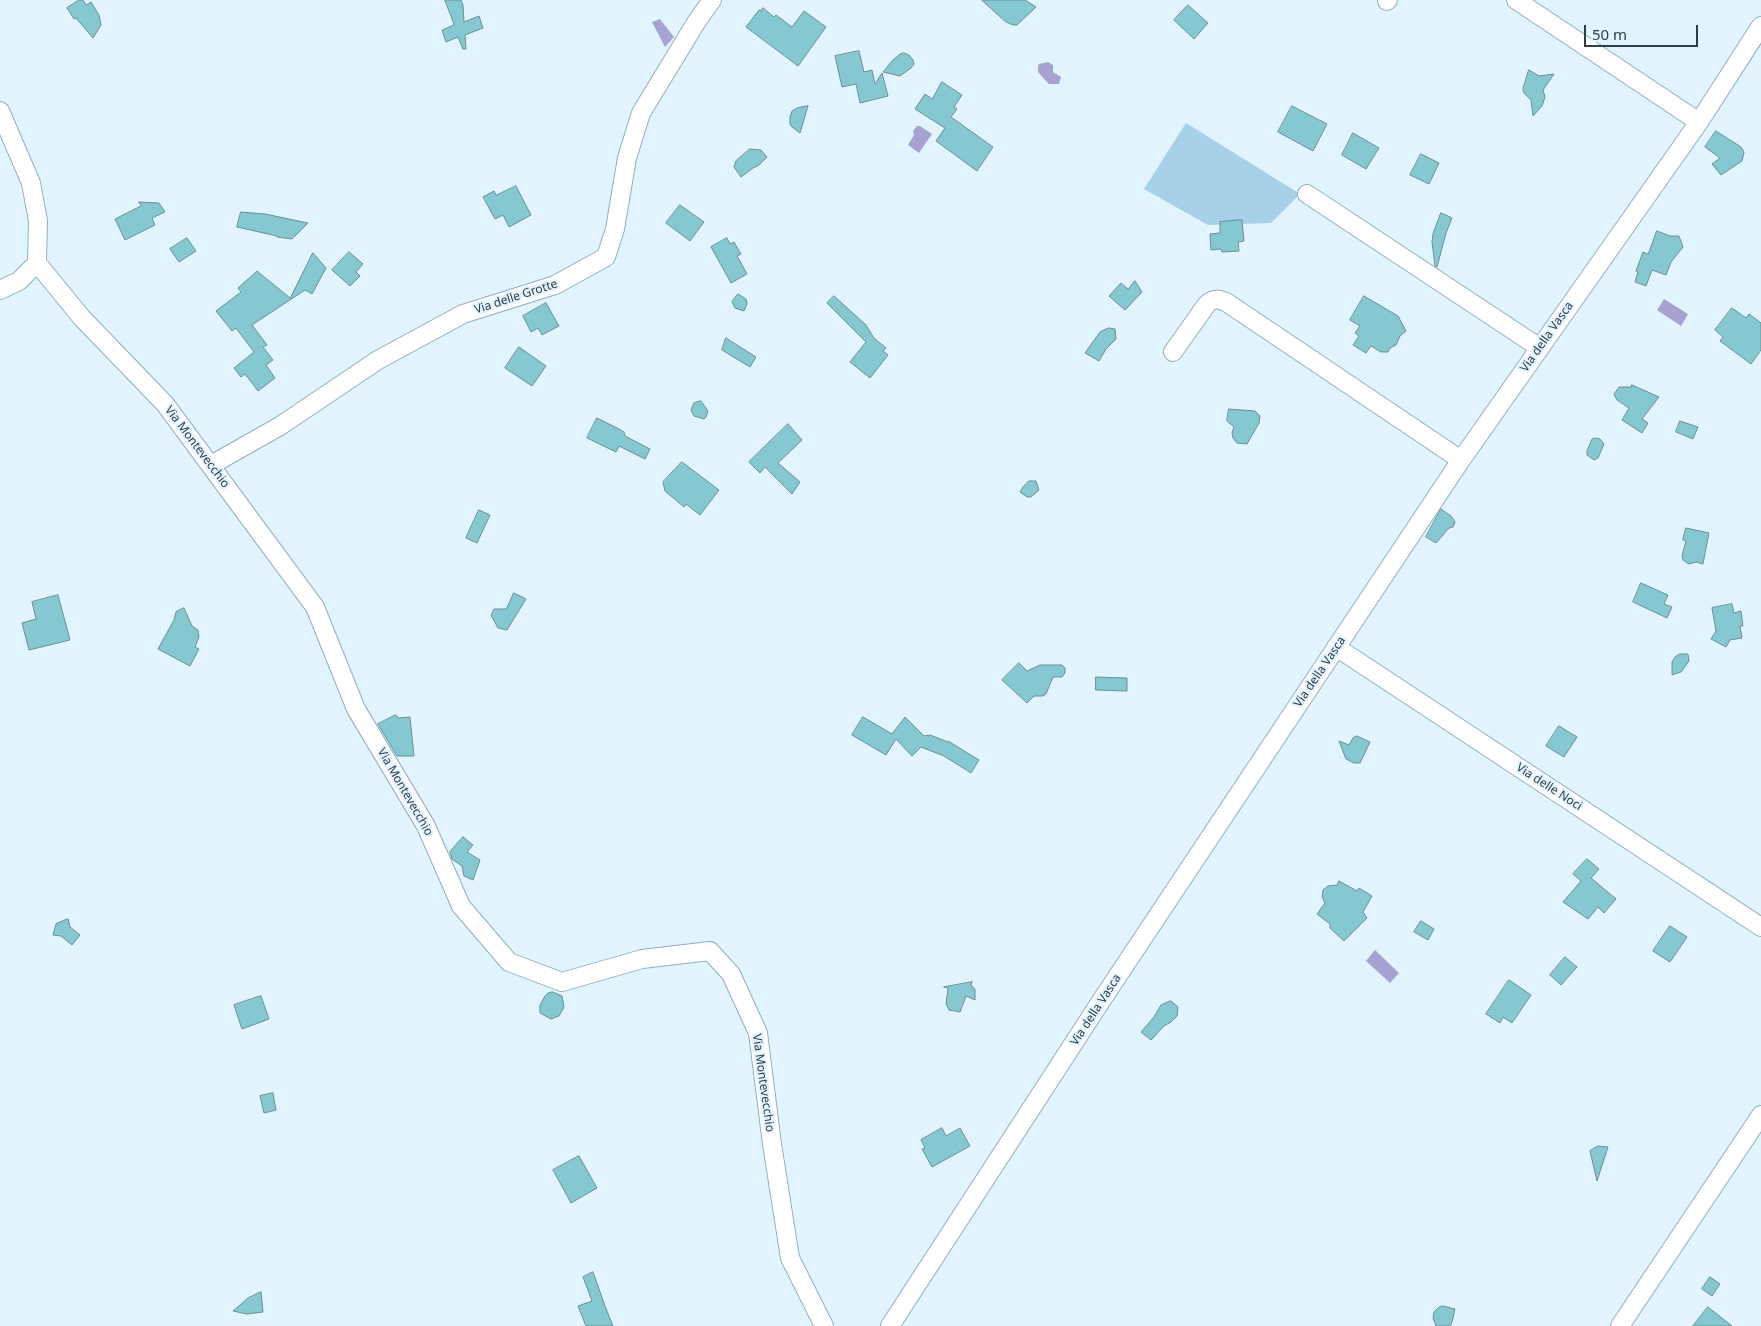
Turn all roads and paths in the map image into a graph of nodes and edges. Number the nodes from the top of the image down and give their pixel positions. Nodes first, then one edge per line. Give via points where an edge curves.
1 (712, 0) edge
2 (1516, 0) edge
3 (1761, 26) edge
4 (0, 112) edge
5 (1699, 122) junction
6 (1307, 194) dead end
7 (37, 263) junction
8 (0, 290) edge
9 (1540, 348) junction
10 (1173, 352) dead end
11 (1461, 460) junction
12 (211, 465) junction
13 (1336, 647) junction
14 (1761, 927) edge
15 (1761, 1115) edge
16 (824, 1326) edge
17 (890, 1326) edge
18 (1620, 1326) edge

1 - 12 street, Via delle Grotte via 641,113 627,158 615,229 606,257 555,286 463,314 378,360 280,426
2 - 5 street
3 - 5 street, Via della Vasca
4 - 7 street via 31,183 38,221
5 - 9 street, Via della Vasca
6 - 9 street
7 - 8 street via 19,281
7 - 12 street, Via Montevecchio via 82,318 165,404
9 - 11 street, Via della Vasca
10 - 11 street via 1211,300 1226,302
11 - 13 street, Via della Vasca
12 - 16 street, Via Montevecchio via 315,607 356,709 426,826 461,906 509,962 562,982 642,959 710,951 731,974 758,1033 790,1258
13 - 14 street, Via delle Noci
13 - 17 street, Via della Vasca
15 - 18 street

